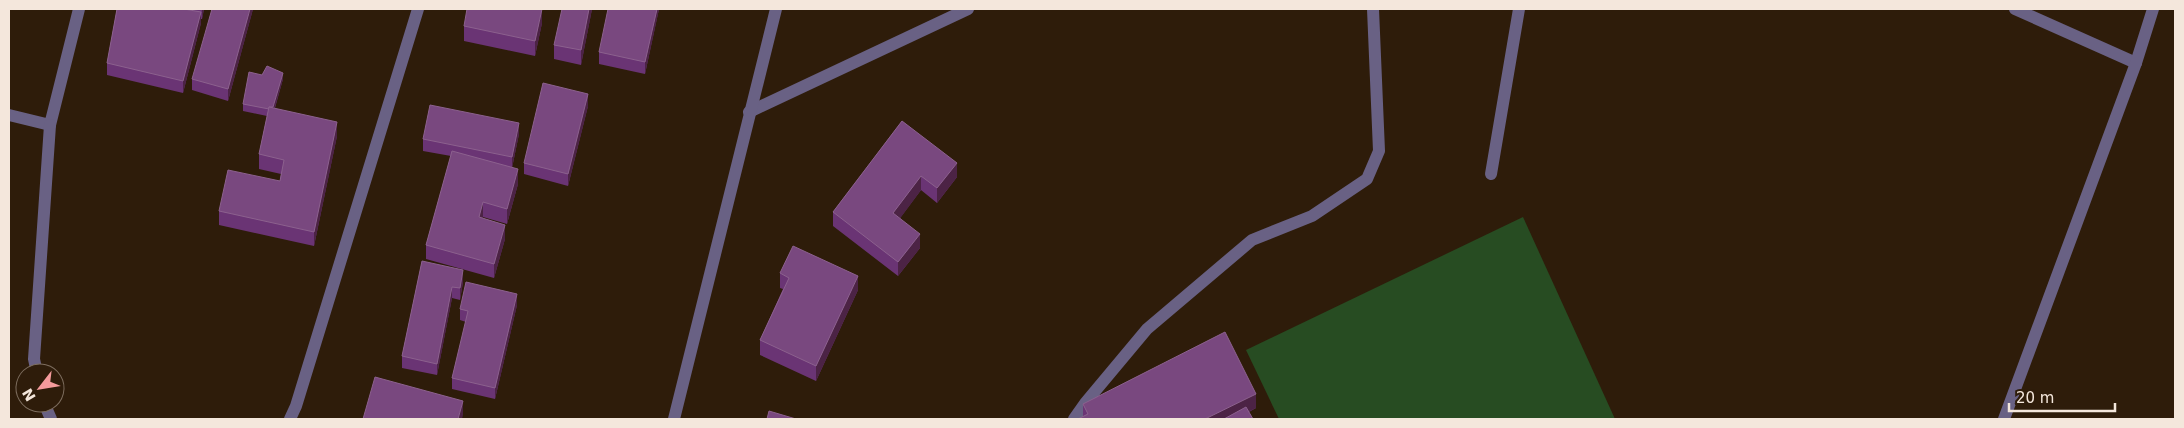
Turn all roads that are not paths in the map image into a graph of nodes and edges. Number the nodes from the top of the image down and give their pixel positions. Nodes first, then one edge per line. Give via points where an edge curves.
1 (79, 9) edge
2 (418, 9) edge
3 (776, 9) edge
4 (968, 9) edge
5 (1373, 9) edge
6 (1519, 9) edge
7 (2015, 9) edge
8 (2153, 9) edge
9 (2136, 63) junction
10 (749, 112) junction
11 (9, 115) edge
12 (50, 125) junction
13 (1491, 174) dead end
14 (35, 363) edge
15 (290, 419) edge
16 (674, 419) edge
17 (1074, 419) edge
18 (2004, 419) edge

1 - 12 street
2 - 15 street
3 - 10 street
4 - 10 street
5 - 17 street via 1379,151 1366,179 1312,216 1252,240 1146,328
6 - 13 street
7 - 9 street
8 - 9 street
9 - 18 street
10 - 16 street
11 - 12 street
12 - 14 street

